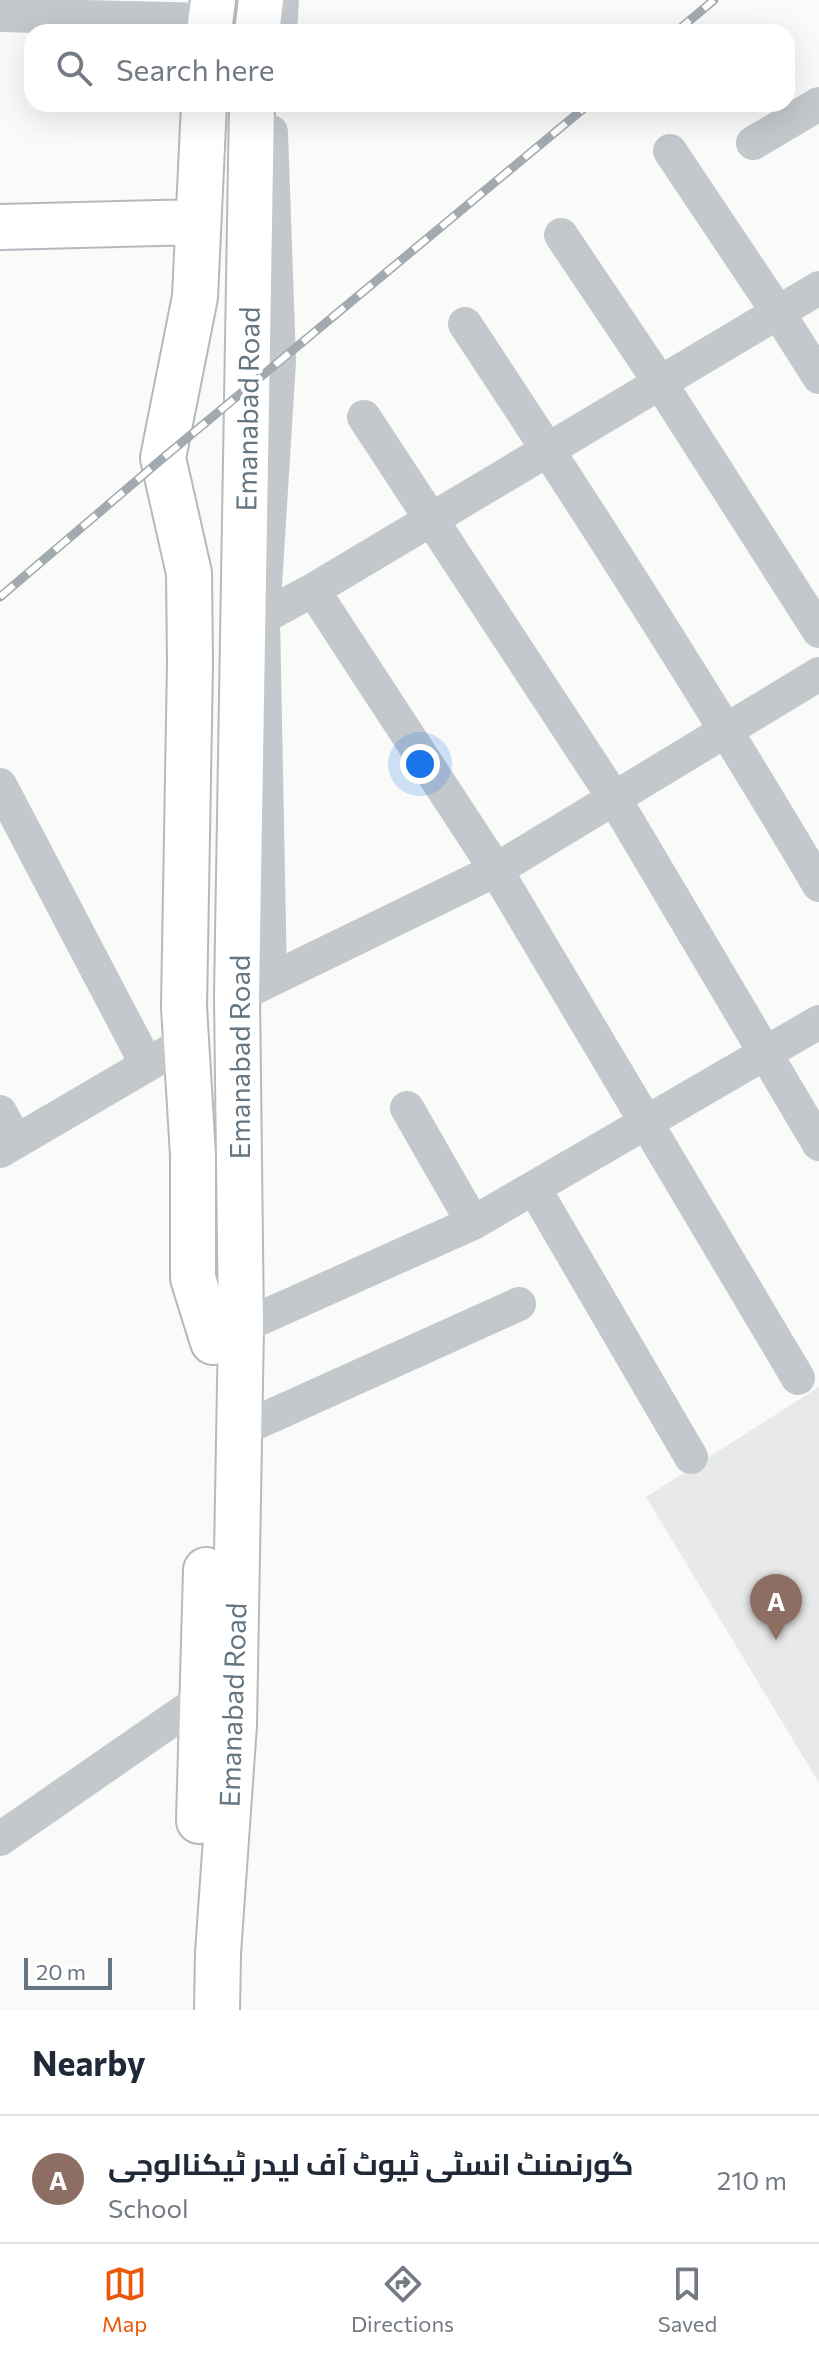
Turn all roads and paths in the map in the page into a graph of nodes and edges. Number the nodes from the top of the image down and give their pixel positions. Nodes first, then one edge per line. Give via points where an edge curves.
1 (261, 0) edge
2 (282, 0) edge
3 (0, 15) edge
4 (221, 17) edge
5 (258, 24) edge
6 (280, 24) edge
7 (819, 104) edge
8 (204, 112) edge
9 (234, 112) edge
10 (252, 112) edge
11 (273, 112) edge
12 (753, 143) dead end
13 (670, 151) dead end
14 (198, 222) junction
15 (0, 227) edge
16 (561, 235) dead end
17 (819, 288) edge
18 (779, 314) junction
19 (465, 324) dead end
20 (819, 377) edge
21 (661, 384) junction
22 (364, 417) dead end
23 (549, 451) junction
24 (433, 519) junction
25 (313, 590) junction
26 (263, 617) junction
27 (819, 631) edge
28 (819, 674) edge
29 (727, 730) junction
30 (0, 785) edge
31 (614, 798) junction
32 (496, 870) junction
33 (819, 885) edge
34 (254, 988) junction
35 (819, 1022) edge
36 (186, 1042) junction
37 (766, 1053) junction
38 (147, 1065) junction
39 (407, 1108) dead end
40 (0, 1112) edge
41 (646, 1123) junction
42 (819, 1144) edge
43 (8, 1147) edge
44 (534, 1188) junction
45 (473, 1223) junction
46 (519, 1304) dead end
47 (227, 1334) junction
48 (798, 1378) dead end
49 (238, 1431) junction
50 (691, 1457) dead end
51 (202, 1699) junction
52 (0, 1839) edge
53 (193, 2010) edge
54 (217, 2010) edge

1 - 5 main road
2 - 6 street
3 - 4 street
7 - 12 street
8 - 14 main road
9 - 47 main road, Emanabad Road via 210,1012
10 - 34 main road, Emanabad Road
11 - 26 street via 279,361
13 - 18 street
14 - 15 main road
14 - 36 main road via 195,297 163,458 189,573
16 - 21 street
17 - 18 street
18 - 20 street
18 - 21 street
19 - 23 street
21 - 23 street
21 - 27 street
22 - 24 street
23 - 24 street
23 - 29 street
24 - 25 street
24 - 31 street
25 - 26 street
25 - 32 street
26 - 34 street
28 - 29 street
29 - 31 street
29 - 33 street
30 - 38 street
31 - 32 street
31 - 37 street
32 - 34 street
32 - 41 street
34 - 47 main road, Emanabad Road
35 - 37 street
36 - 38 street
36 - 47 main road via 193,1278
37 - 41 street
37 - 42 street
38 - 43 street
39 - 45 street
40 - 43 street
41 - 44 street
41 - 48 street
44 - 45 street
44 - 50 street
45 - 47 street
46 - 49 street
47 - 49 main road, Emanabad Road
47 - 51 main road, Emanabad Road
49 - 54 main road, Emanabad Road via 234,1725
51 - 52 street
51 - 53 main road, Emanabad Road

